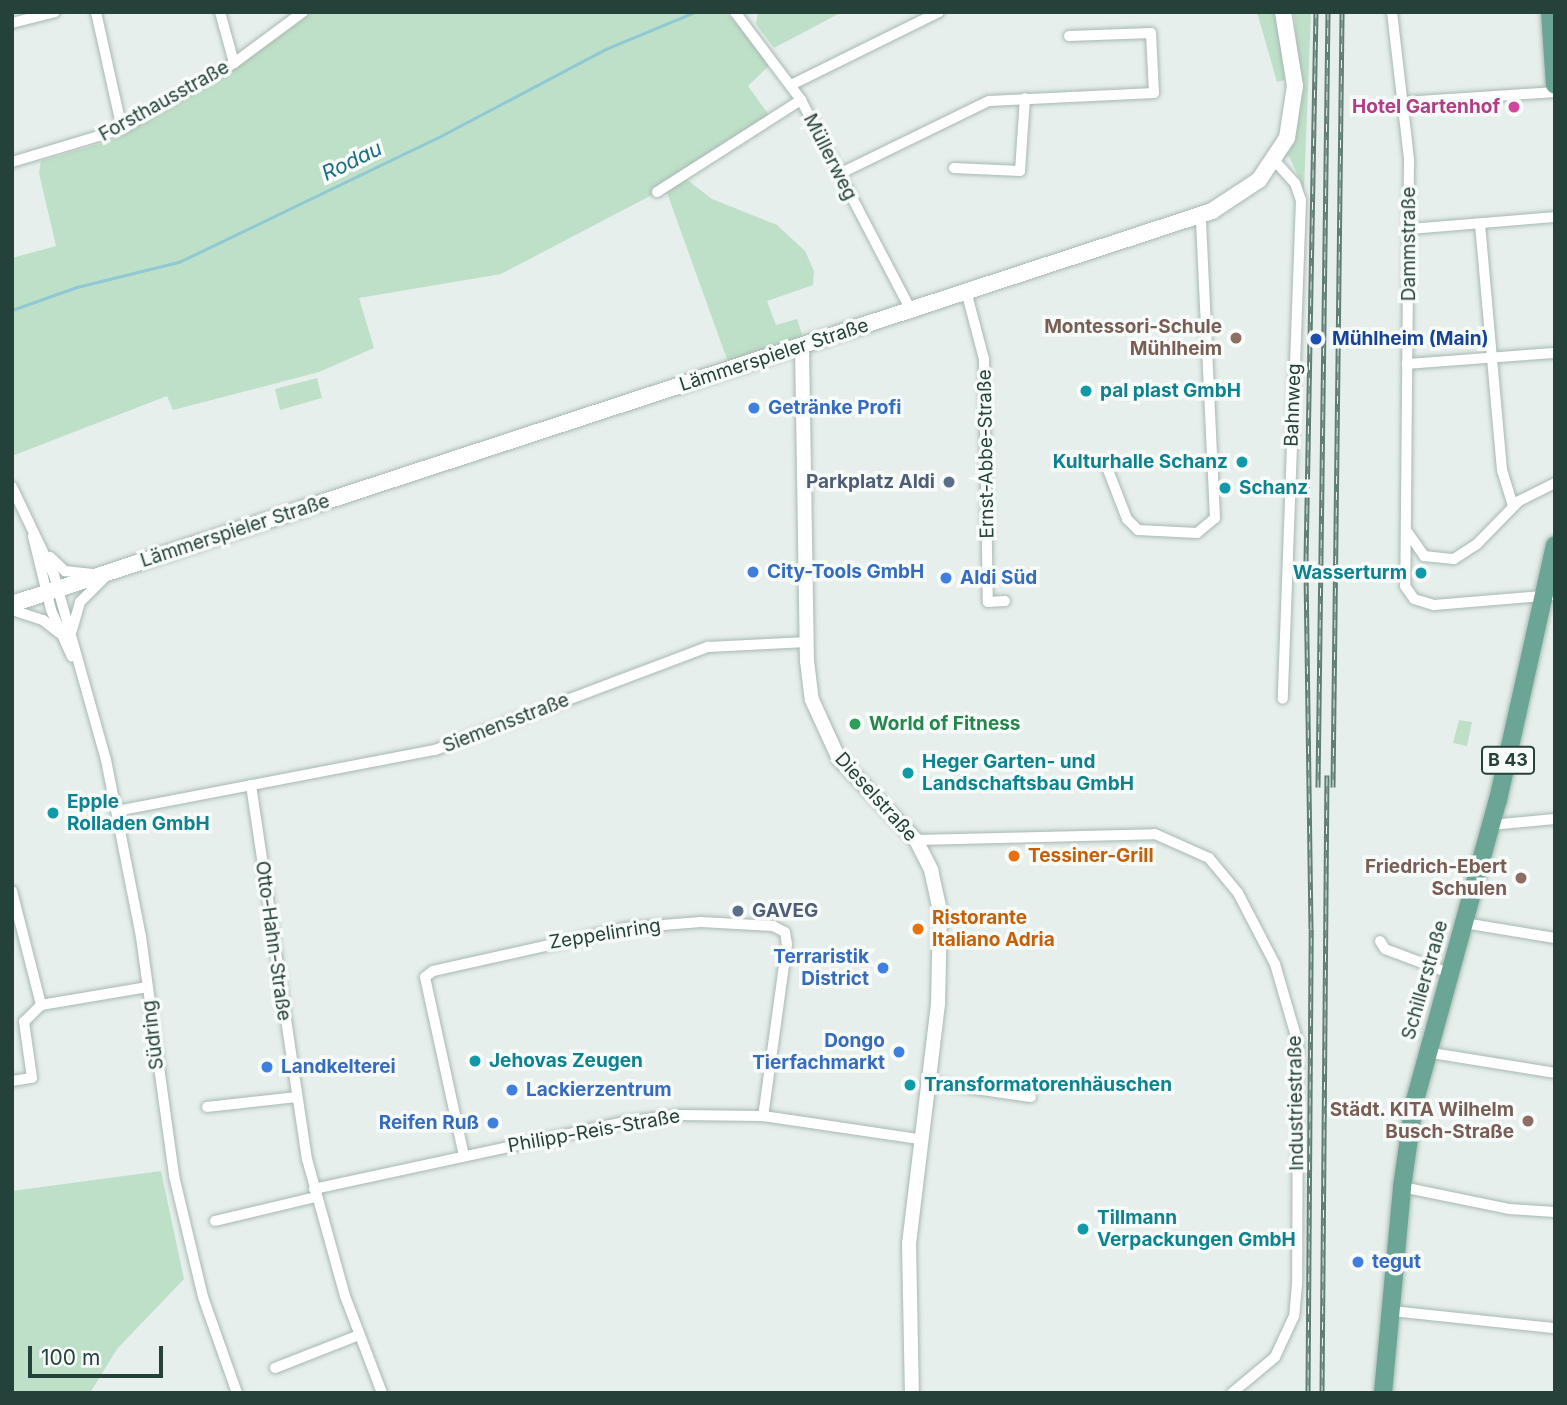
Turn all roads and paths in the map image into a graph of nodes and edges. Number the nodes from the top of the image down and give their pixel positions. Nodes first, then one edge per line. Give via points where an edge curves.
1 (55, 12) edge
2 (96, 12) edge
3 (220, 12) edge
4 (303, 12) edge
5 (735, 12) edge
6 (939, 12) edge
7 (1283, 12) edge
8 (1391, 12) edge
9 (1550, 12) edge
10 (12, 23) edge
11 (1069, 36) dead end
12 (234, 63) junction
13 (792, 85) junction
14 (1555, 85) edge
15 (1555, 92) edge
16 (1025, 98) junction
17 (801, 100) junction
18 (1405, 102) junction
19 (122, 129) junction
20 (1275, 161) junction
21 (12, 162) edge
22 (954, 168) dead end
23 (839, 174) junction
24 (657, 192) dead end
25 (1201, 216) junction
26 (1555, 217) edge
27 (1480, 224) junction
28 (1409, 229) junction
29 (966, 292) junction
30 (911, 310) junction
31 (802, 346) junction
32 (1555, 353) edge
33 (1492, 357) junction
34 (1408, 364) junction
35 (1108, 470) dead end
36 (1555, 483) edge
37 (12, 487) edge
38 (1513, 505) junction
39 (28, 519) junction
40 (1405, 520) junction
41 (1555, 545) edge
42 (46, 551) junction
43 (111, 572) junction
44 (52, 591) junction
45 (1551, 596) edge
46 (1005, 601) dead end
47 (12, 604) edge
48 (12, 610) edge
49 (68, 638) junction
50 (807, 642) junction
51 (1283, 699) dead end
52 (251, 785) junction
53 (117, 811) junction
54 (1555, 820) edge
55 (1491, 824) junction
56 (916, 840) junction
57 (12, 891) edge
58 (1464, 923) junction
59 (1555, 938) edge
60 (1380, 941) dead end
61 (1449, 973) junction
62 (147, 987) junction
63 (41, 1005) junction
64 (1426, 1052) junction
65 (1555, 1073) edge
66 (12, 1081) edge
67 (927, 1082) junction
68 (296, 1097) junction
69 (1031, 1097) dead end
70 (207, 1107) dead end
71 (762, 1116) junction
72 (919, 1139) junction
73 (464, 1156) junction
74 (1402, 1187) junction
75 (315, 1194) junction
76 (1555, 1212) edge
77 (215, 1221) dead end
78 (1392, 1311) junction
79 (1555, 1328) edge
80 (359, 1335) junction
81 (275, 1368) dead end
82 (237, 1393) edge
83 (382, 1393) edge
84 (912, 1393) edge
85 (1232, 1393) edge
86 (1383, 1393) edge

1 - 10 street
2 - 19 street
3 - 12 street
4 - 12 street, Forsthausstraße
5 - 13 street, Müllerweg
6 - 13 street
7 - 20 main road, Lämmerspieler Straße via 1295,93 1291,125
8 - 18 street, Dammstraße
9 - 14 main road
11 - 16 street via 1151,33 1154,93
12 - 19 street, Forsthausstraße
13 - 17 street, Müllerweg
15 - 18 street
16 - 22 street via 1020,172
16 - 23 street via 997,99 965,110
17 - 23 street, Müllerweg
17 - 24 street
18 - 28 street, Dammstraße
19 - 21 street, Forsthausstraße
20 - 25 main road, Lämmerspieler Straße via 1239,197
20 - 51 street, Bahnweg via 1295,183 1301,203
23 - 30 street, Müllerweg
25 - 29 main road, Lämmerspieler Straße
25 - 35 street via 1215,518 1197,533 1138,530 1128,519
26 - 27 street
27 - 28 street
27 - 33 street
28 - 34 street, Dammstraße
29 - 30 main road, Lämmerspieler Straße
29 - 46 street, Ernst-Abbe-Straße via 984,359 988,602
30 - 31 main road, Lämmerspieler Straße
31 - 43 main road, Lämmerspieler Straße
31 - 50 street, Dieselstraße
32 - 33 street
33 - 34 street
33 - 38 street via 1503,478
34 - 40 street, Dammstraße
36 - 38 street
37 - 39 street
38 - 40 street via 1477,544 1449,560 1435,560 1419,552
39 - 42 street
39 - 44 street
40 - 45 street, Dammstraße via 1405,586 1420,602
41 - 45 main road, Schillerstraße / B 43
42 - 43 street, Lämmerspieler Straße via 65,571
42 - 44 street
43 - 44 main road, Lämmerspieler Straße
43 - 49 street, Lämmerspieler Straße via 80,603
44 - 47 main road, Lämmerspieler Straße
44 - 49 street, Südring
45 - 55 main road, Schillerstraße / B 43
48 - 49 street via 43,620
49 - 53 street, Südring
50 - 52 street, Siemensstraße via 738,642 700,649 450,746
50 - 56 street, Dieselstraße via 812,700 832,748
52 - 53 street, Siemensstraße
52 - 68 street, Otto-Hahn-Straße
53 - 62 street, Südring
54 - 55 street
55 - 58 main road, Schillerstraße / B 43
56 - 67 street, Dieselstraße via 931,870 941,925 939,992
56 - 85 street, Industriestraße via 1156,834 1209,858 1238,893 1275,964 1296,1031 1297,1284 1294,1316 1275,1357
57 - 63 street
58 - 59 street
58 - 61 main road, Schillerstraße / B 43
60 - 61 street via 1385,949
61 - 64 main road, Schillerstraße / B 43
62 - 63 street
62 - 82 street, Südring via 174,1176 204,1297
63 - 66 street via 24,1022 32,1078
64 - 65 street
64 - 74 main road, Schillerstraße / B 43
67 - 69 street
67 - 72 street, Dieselstraße
68 - 70 street
68 - 75 street, Otto-Hahn-Straße
71 - 72 street, Philipp-Reis-Straße
71 - 73 street, Philipp-Reis-Straße via 653,1117
71 - 73 street, Zeppelinring via 788,944 785,932 773,926 701,922 625,928 459,965 425,977
72 - 84 street, Dieselstraße via 908,1281
73 - 75 street, Philipp-Reis-Straße
74 - 76 street via 1518,1210
74 - 78 main road, Schillerstraße / B 43
75 - 77 street
75 - 80 street, Otto-Hahn-Straße
78 - 79 street
78 - 86 main road, Schillerstraße / B 43
80 - 81 street
80 - 83 street, Otto-Hahn-Straße

